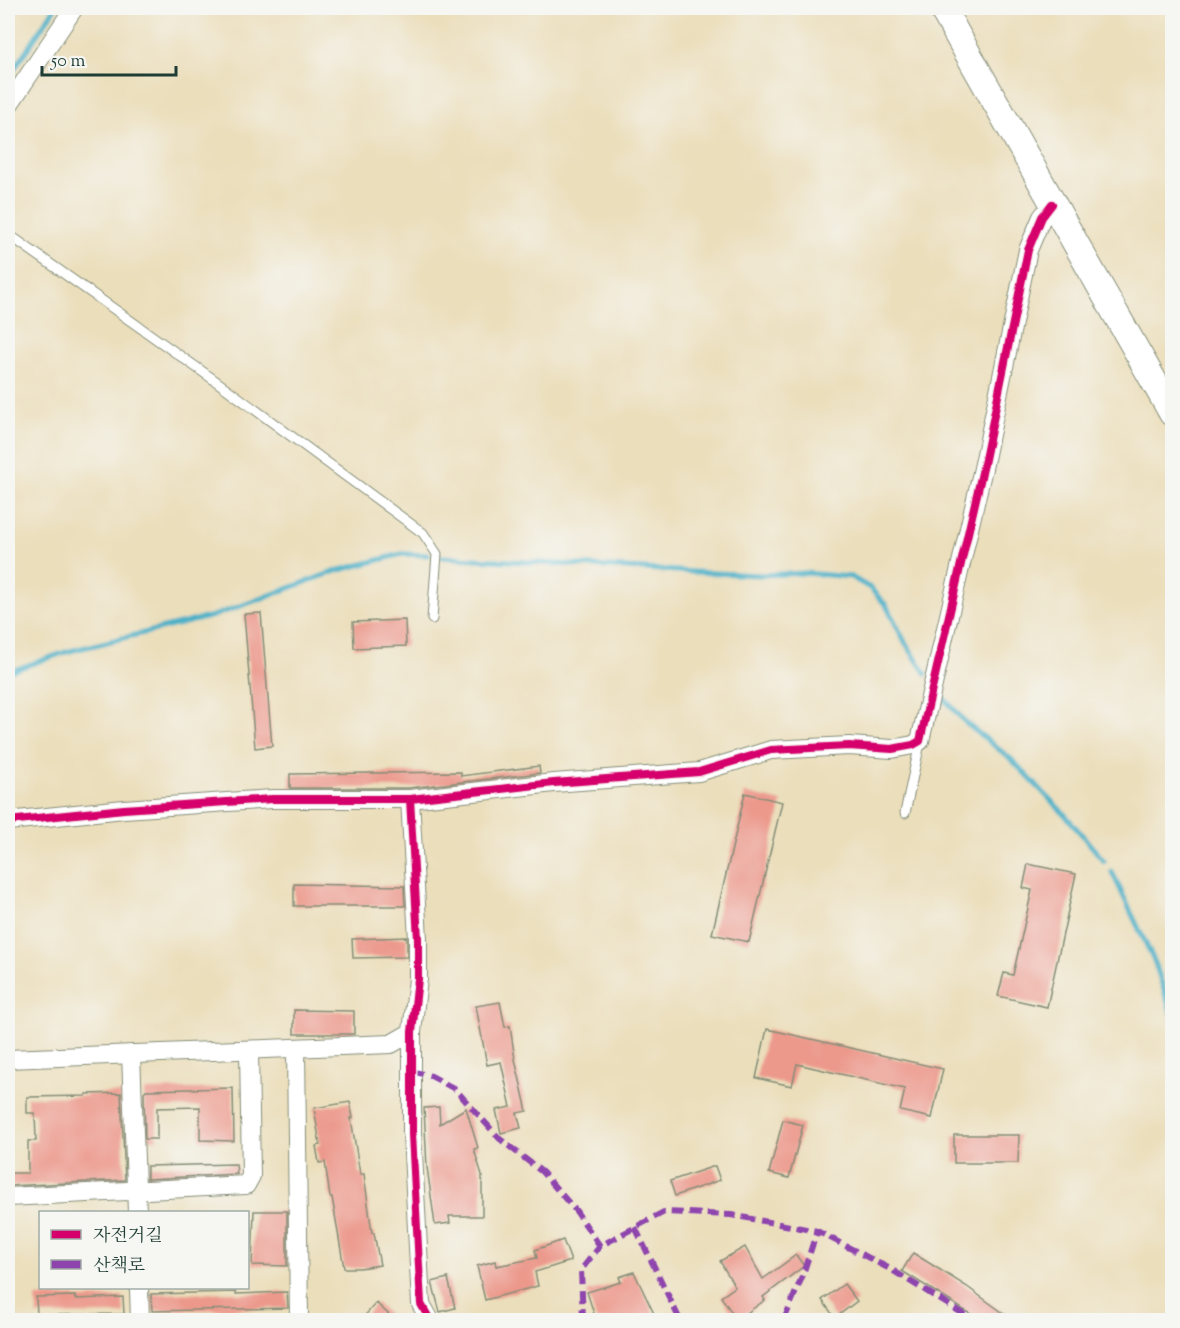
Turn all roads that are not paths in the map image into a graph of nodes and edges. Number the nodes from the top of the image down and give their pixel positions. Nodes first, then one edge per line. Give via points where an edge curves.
1 (74, 8) edge
2 (942, 8) edge
3 (8, 106) edge
4 (1052, 204) junction
5 (8, 234) edge
6 (1173, 413) edge
7 (432, 619) dead end
8 (920, 741) junction
9 (410, 799) junction
10 (905, 813) dead end
11 (8, 821) edge
12 (412, 1032) junction
13 (296, 1048) junction
14 (249, 1050) junction
15 (131, 1054) junction
16 (8, 1059) edge
17 (136, 1191) junction
18 (8, 1197) edge
19 (136, 1211) edge
20 (139, 1289) edge
21 (140, 1320) edge
22 (299, 1320) edge
23 (430, 1320) edge

1 - 3 street
2 - 4 main road
4 - 6 main road
4 - 8 street via 1028,250
5 - 7 lane via 423,533 437,554
8 - 9 street via 892,749 849,746 771,750 699,772
8 - 10 lane
9 - 11 street via 272,799
9 - 12 street via 418,939
12 - 13 street via 391,1044
12 - 23 street via 417,1257 421,1304
13 - 14 street
13 - 22 street
14 - 15 street
14 - 17 street via 252,1176 246,1185
15 - 16 street
15 - 17 street
17 - 18 street
17 - 19 street
20 - 21 street

